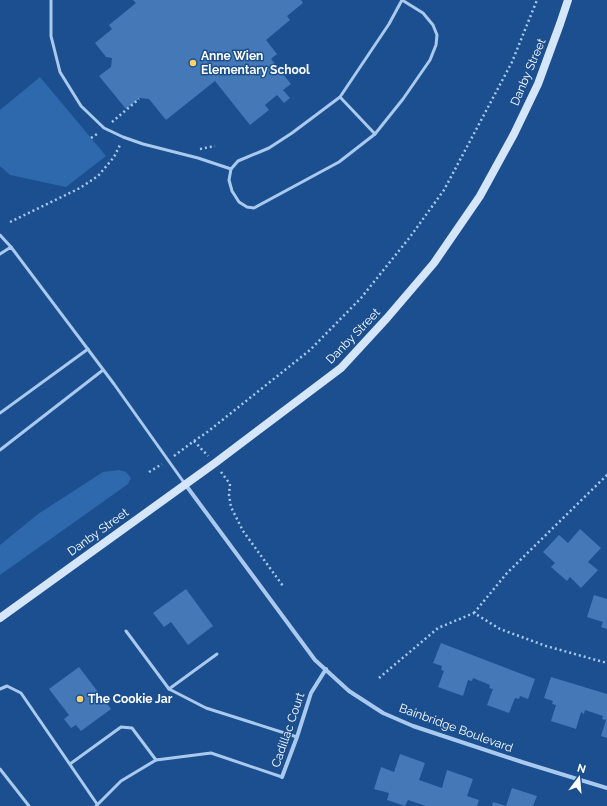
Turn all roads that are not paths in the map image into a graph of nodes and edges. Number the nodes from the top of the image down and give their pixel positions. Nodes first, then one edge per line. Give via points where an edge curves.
1 (51, 0) edge
2 (402, 0) edge
3 (568, 0) edge
4 (340, 98) junction
5 (375, 134) junction
6 (231, 169) junction
7 (0, 235) edge
8 (10, 247) junction
9 (0, 254) edge
10 (88, 349) junction
11 (103, 370) junction
12 (0, 413) edge
13 (0, 450) edge
14 (185, 484) junction
15 (0, 618) edge
16 (126, 630) dead end
17 (217, 654) dead end
18 (326, 670) junction
19 (0, 688) edge
20 (169, 689) junction
21 (297, 737) junction
22 (156, 760) junction
23 (70, 764) junction
24 (0, 769) edge
25 (282, 777) joint
26 (607, 788) edge
27 (96, 805) edge
28 (28, 806) edge

1 - 6 lane via 51,36 60,72 80,106 104,128 124,137
2 - 4 lane
2 - 5 lane via 423,13 434,26 437,35 436,45 430,60 404,99
3 - 14 street, Danby Street via 538,84 514,134 480,196 434,263 341,368
4 - 5 lane
4 - 6 lane via 269,148 238,161
5 - 6 lane via 339,162 254,208 247,208 239,202 232,191 229,180
7 - 8 lane
8 - 9 lane
8 - 10 lane
10 - 11 lane
10 - 12 lane
11 - 13 lane
11 - 14 lane
14 - 15 street, Danby Street
14 - 18 street, Bainbridge Boulevard via 315,660
16 - 20 lane
17 - 20 lane
18 - 21 street, Cadillac Court via 311,693
18 - 26 street, Bainbridge Boulevard via 349,691 412,726
19 - 23 lane via 7,686 22,693
20 - 21 lane via 206,708
21 - 25 street, Cadillac Court
22 - 23 lane via 132,728 121,727
22 - 25 lane via 211,753
22 - 27 lane via 121,781
23 - 27 lane
24 - 28 lane

